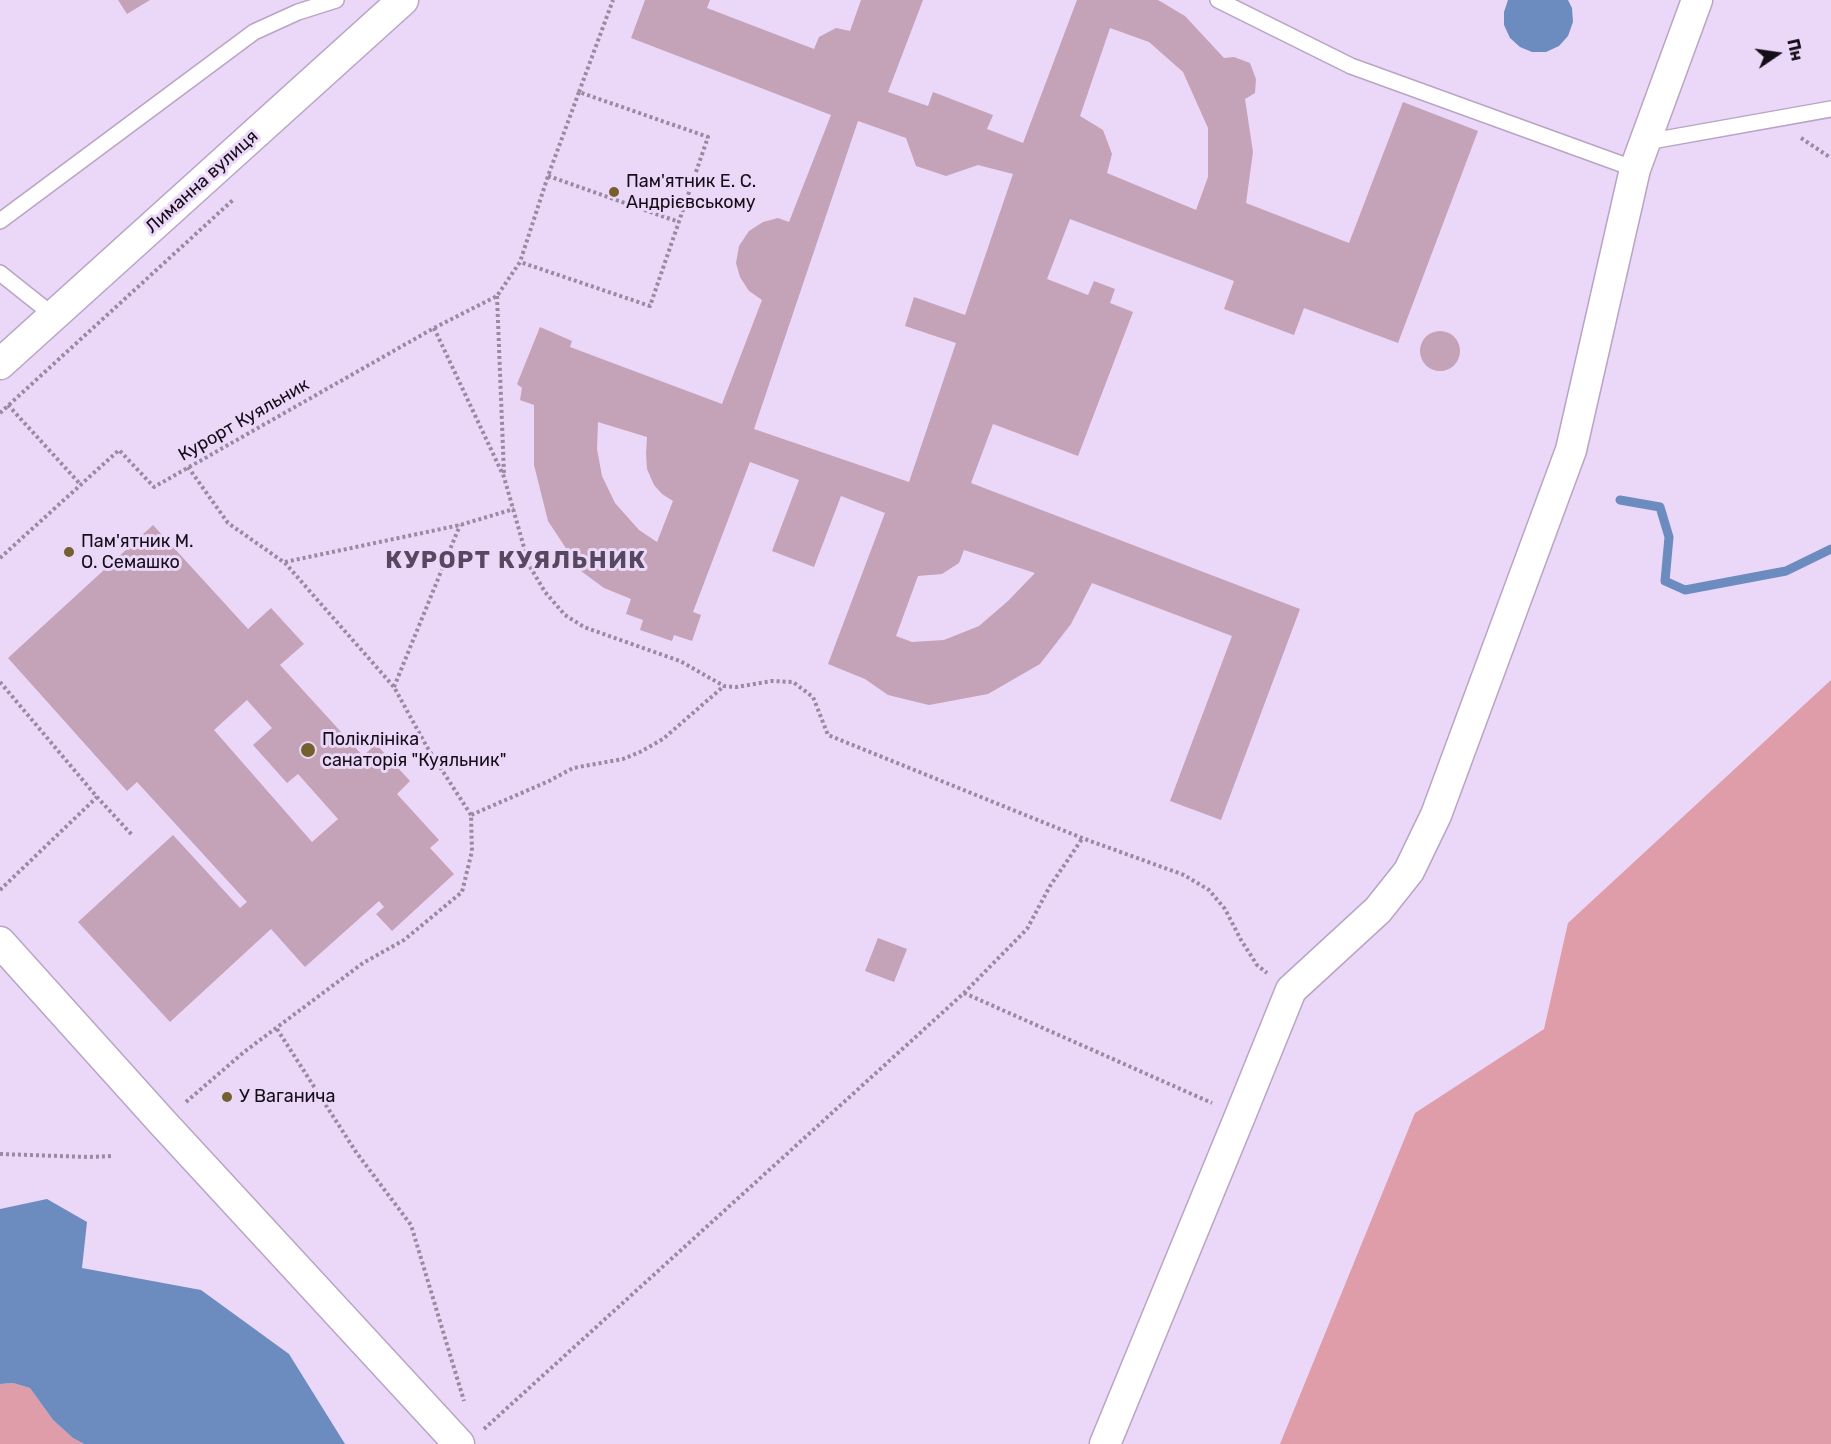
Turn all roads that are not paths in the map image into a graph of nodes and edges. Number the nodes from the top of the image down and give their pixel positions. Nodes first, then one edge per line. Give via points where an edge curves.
1 (336, 0) edge
2 (1218, 0) edge
3 (1697, 0) edge
4 (396, 1) edge
5 (1831, 110) edge
6 (1646, 142) junction
7 (1635, 169) junction
8 (0, 221) edge
9 (0, 273) edge
10 (54, 316) junction
11 (0, 364) edge
12 (0, 942) edge
13 (472, 1437) edge
14 (1105, 1444) edge

1 - 8 lane via 254,32
2 - 7 lane via 1351,66
3 - 6 street
4 - 10 street, Лиманна вулиця
5 - 6 lane
6 - 7 street
7 - 14 street via 1570,450 1436,815 1409,872 1378,910 1291,990
9 - 10 lane
10 - 11 street, Лиманна вулиця
12 - 13 street via 162,1122

